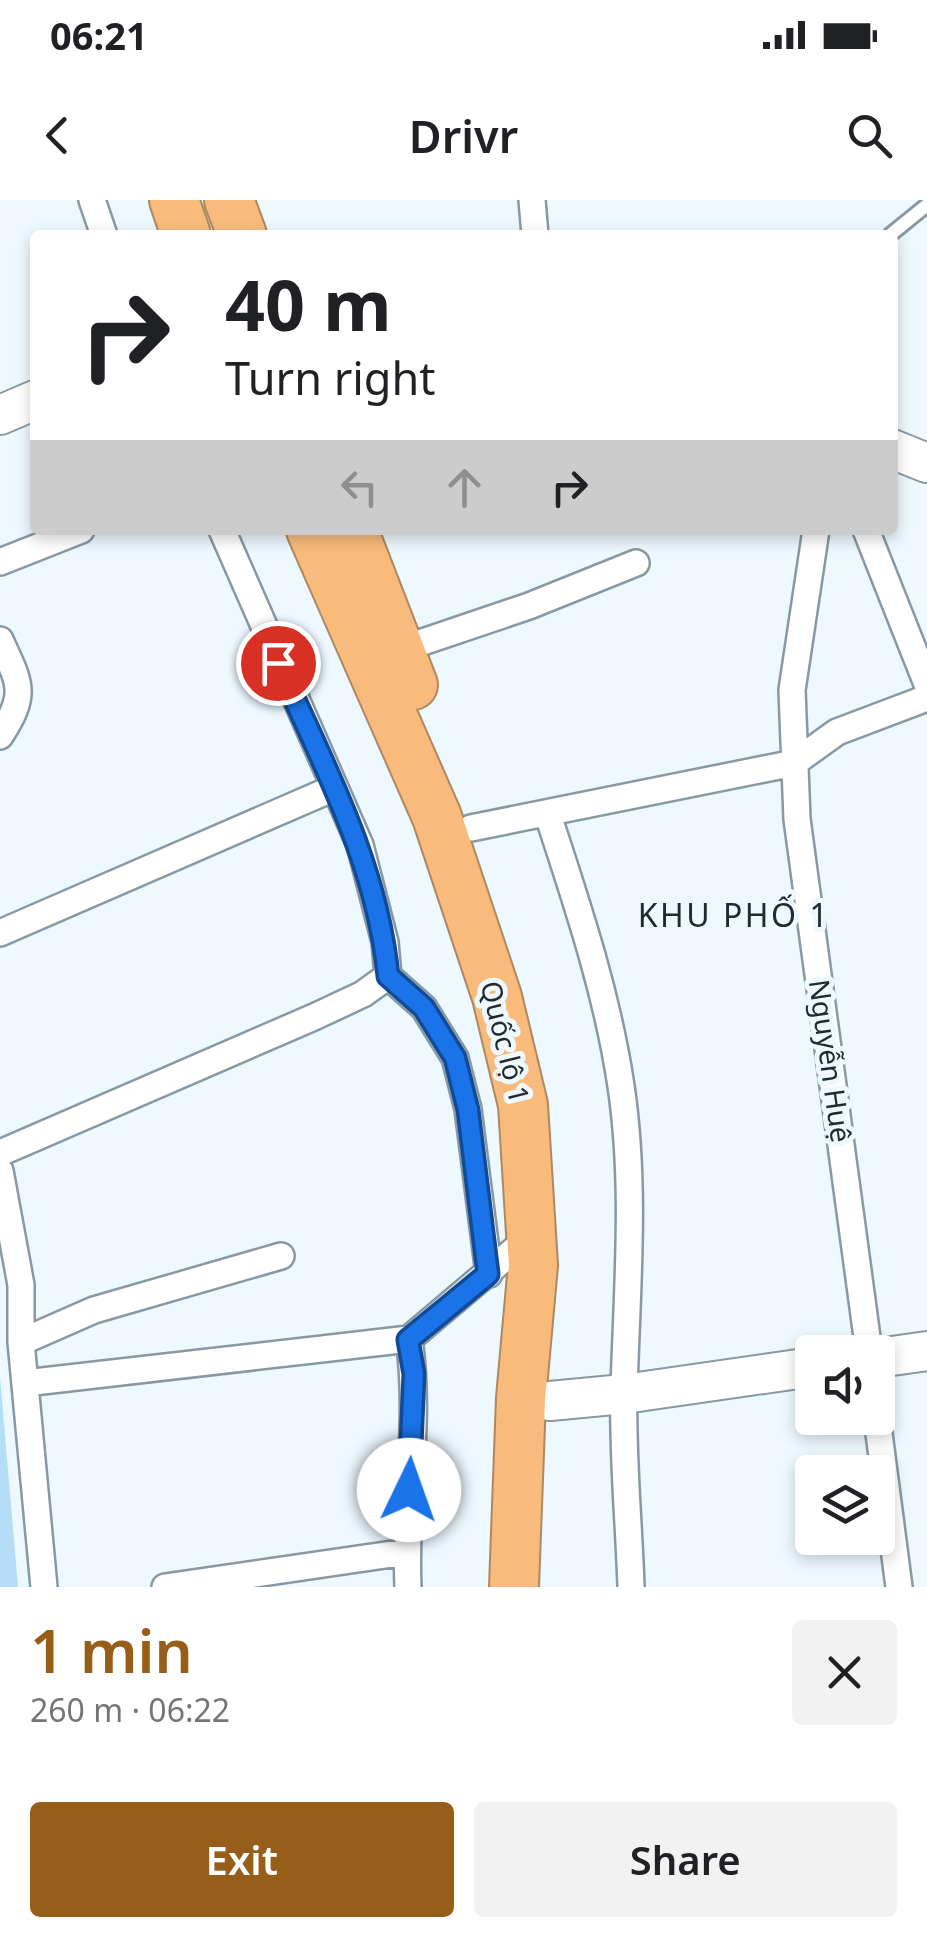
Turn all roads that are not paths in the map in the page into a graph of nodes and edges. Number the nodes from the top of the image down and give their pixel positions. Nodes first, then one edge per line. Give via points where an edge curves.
1 (92, 200) edge
2 (174, 200) edge
3 (228, 200) edge
4 (532, 200) edge
5 (927, 205) edge
6 (102, 230) edge
7 (184, 230) edge
8 (240, 230) edge
9 (535, 230) edge
10 (896, 230) edge
11 (30, 402) edge
12 (0, 415) edge
13 (898, 451) edge
14 (927, 463) edge
15 (68, 535) edge
16 (224, 535) edge
17 (314, 535) edge
18 (356, 535) edge
19 (815, 535) edge
20 (868, 535) edge
21 (0, 562) edge
22 (636, 563) dead end
23 (0, 640) edge
24 (399, 650) junction
25 (927, 684) edge
26 (927, 698) edge
27 (0, 736) edge
28 (794, 764) junction
29 (334, 788) junction
30 (548, 815) junction
31 (471, 828) junction
32 (0, 932) edge
33 (388, 976) junction
34 (0, 1154) edge
35 (0, 1171) edge
36 (532, 1235) junction
37 (281, 1256) dead end
38 (488, 1274) junction
39 (867, 1335) edge
40 (408, 1340) junction
41 (21, 1342) junction
42 (927, 1351) edge
43 (895, 1356) edge
44 (795, 1369) edge
45 (25, 1383) junction
46 (624, 1394) junction
47 (550, 1401) junction
48 (879, 1435) edge
49 (406, 1552) junction
50 (44, 1587) edge
51 (166, 1587) edge
52 (408, 1587) edge
53 (514, 1587) edge
54 (537, 1587) edge
55 (631, 1587) edge
56 (900, 1587) edge

1 - 6 street
2 - 7 highway
3 - 8 highway
4 - 9 street
5 - 10 lane
11 - 12 street
13 - 14 street
15 - 21 street
16 - 29 street
17 - 36 highway, Quốc lộ 1 via 437,817 497,997 523,1104
18 - 24 highway, Quốc lộ 1
19 - 28 street, Nguyễn Huệ via 792,690
20 - 25 street
22 - 24 street
23 - 27 street via 19,688 17,710
24 - 31 highway, Quốc lộ 1
26 - 28 street via 837,732
28 - 30 street
28 - 39 street, Nguyễn Huệ
29 - 32 street
29 - 33 street via 360,845
30 - 31 street
30 - 46 street via 599,976 622,1089
31 - 47 highway, Quốc lộ 1 via 518,976 542,1102 551,1248
33 - 34 street via 314,1017
33 - 38 street via 424,1008 455,1058
35 - 41 street via 20,1285
36 - 38 street
36 - 53 highway, Quốc lộ 1
37 - 41 street via 94,1310
38 - 40 street
40 - 45 street
40 - 49 street via 414,1374
41 - 45 street
42 - 43 street
44 - 46 street
45 - 50 street
46 - 47 street
46 - 55 street
47 - 54 highway, Quốc lộ 1
48 - 56 street
49 - 51 street
49 - 52 street

